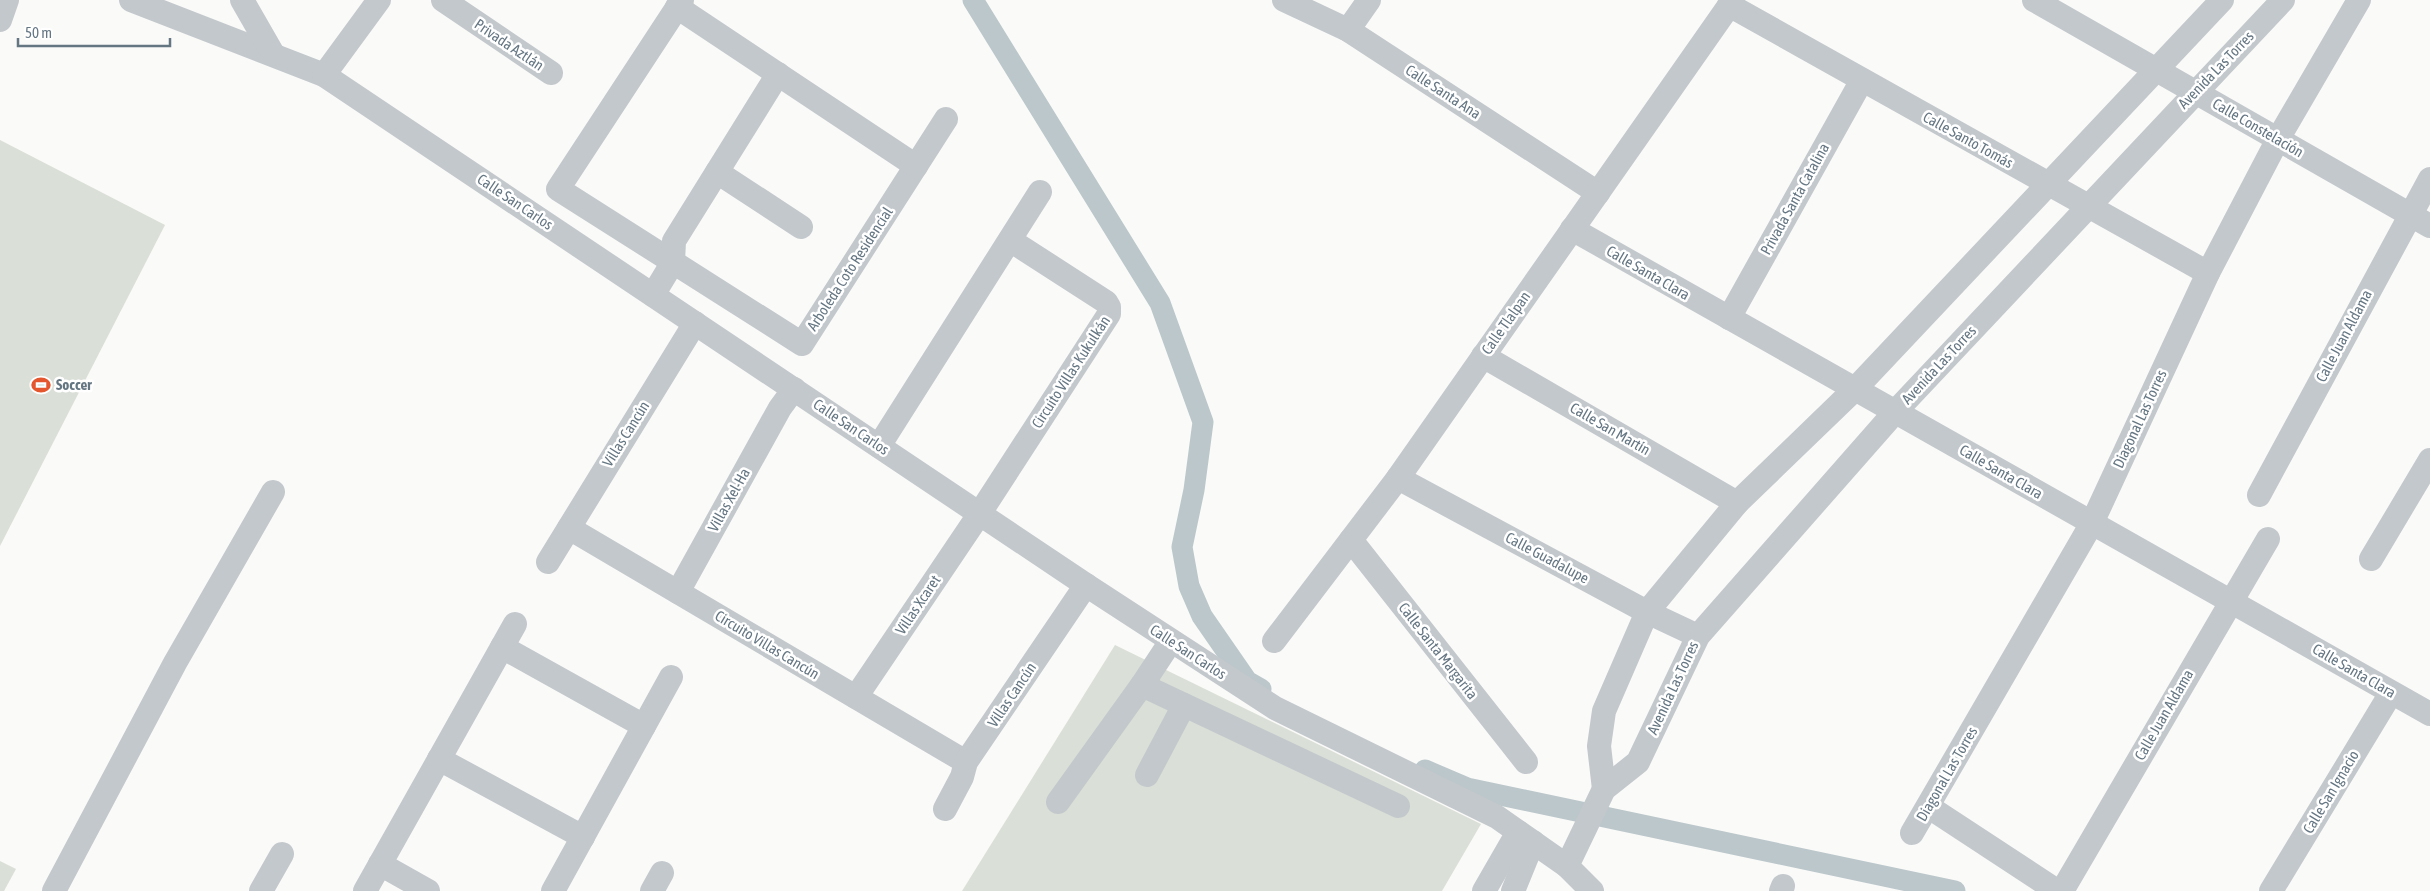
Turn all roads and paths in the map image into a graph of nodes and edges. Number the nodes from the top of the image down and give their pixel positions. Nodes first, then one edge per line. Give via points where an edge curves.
1 (7, 0) edge
2 (131, 0) edge
3 (242, 0) edge
4 (378, 0) edge
5 (443, 0) edge
6 (1284, 0) edge
7 (1368, 0) edge
8 (2034, 0) edge
9 (2222, 0) edge
10 (2283, 0) edge
11 (2359, 0) edge
12 (1731, 3) edge
13 (679, 4) edge
14 (0, 20) edge
15 (1348, 30) junction
16 (273, 54) junction
17 (2156, 70) junction
18 (551, 73) dead end
19 (778, 74) junction
20 (324, 75) junction
21 (1862, 80) junction
22 (2196, 92) junction
23 (946, 119) dead end
24 (2278, 139) junction
25 (916, 166) junction
26 (717, 172) junction
27 (2430, 178) edge
28 (2048, 184) junction
29 (1040, 192) dead end
30 (1598, 193) junction
31 (2088, 207) junction
32 (2409, 214) junction
33 (2430, 226) edge
34 (801, 227) dead end
35 (1572, 229) junction
36 (1010, 240) junction
37 (667, 251) junction
38 (2208, 273) junction
39 (632, 280) junction
40 (653, 295) junction
41 (1728, 318) junction
42 (689, 331) junction
43 (1483, 356) junction
44 (794, 389) junction
45 (1854, 389) junction
46 (1895, 412) junction
47 (879, 446) junction
48 (2430, 460) edge
49 (1398, 478) junction
50 (273, 492) dead end
51 (2259, 494) dead end
52 (1737, 502) junction
53 (980, 513) junction
54 (2092, 523) junction
55 (569, 528) junction
56 (2268, 539) dead end
57 (1350, 540) junction
58 (2371, 559) dead end
59 (548, 562) dead end
60 (1086, 586) junction
61 (678, 592) junction
62 (2230, 601) junction
63 (1647, 612) junction
64 (515, 624) dead end
65 (1698, 636) junction
66 (1171, 641) junction
67 (1274, 641) dead end
68 (502, 647) junction
69 (670, 677) dead end
70 (1142, 685) junction
71 (2391, 693) junction
72 (856, 697) junction
73 (1184, 705) junction
74 (2430, 714) edge
75 (644, 726) junction
76 (1599, 746) junction
77 (439, 758) junction
78 (966, 762) junction
79 (1526, 762) dead end
80 (1638, 762) junction
81 (1147, 775) dead end
82 (1600, 798) junction
83 (1058, 802) dead end
84 (1398, 806) dead end
85 (1929, 807) junction
86 (945, 809) dead end
87 (1912, 833) dead end
88 (583, 837) junction
89 (1526, 837) junction
90 (282, 854) dead end
91 (380, 864) junction
92 (1567, 866) junction
93 (54, 891) edge
94 (261, 891) edge
95 (365, 891) edge
96 (428, 891) edge
97 (553, 891) edge
98 (1484, 891) edge
99 (1513, 891) edge
100 (1592, 891) edge
101 (2057, 891) edge
102 (2062, 891) edge
103 (2271, 891) edge

1 - 14 street
2 - 16 street, Calle San Carlos
3 - 16 street
4 - 20 street
5 - 18 street, Privada Aztlán
6 - 15 street, Calle Santa Ana
7 - 15 street
8 - 17 street, Calle Constelación
9 - 17 street
10 - 22 street, Avenida Las Torres
11 - 24 street, Diagonal Las Torres
12 - 21 street, Calle Santo Tomás
12 - 30 street, Calle Tlalpan
13 - 19 street, Arboleda Coto Residencial
13 - 37 street, Arboleda Coto Residencial via 558,189
15 - 30 street, Calle Santa Ana
16 - 20 street, Calle San Carlos
17 - 22 street, Calle Constelación
17 - 28 street
19 - 25 street, Arboleda Coto Residencial
19 - 26 street
20 - 39 street, Calle San Carlos
21 - 28 street, Calle Santo Tomás
21 - 41 street, Privada Santa Catalina
22 - 24 street, Calle Constelación
22 - 31 street, Avenida Las Torres
23 - 25 street, Arboleda Coto Residencial
24 - 32 street, Calle Constelación
24 - 38 street, Diagonal Las Torres
25 - 37 street, Arboleda Coto Residencial via 802,344
26 - 34 street
26 - 37 street
27 - 32 street, Calle Juan Aldama
28 - 31 street, Calle Santo Tomás
28 - 45 street
29 - 36 street
30 - 35 street, Calle Tlalpan
31 - 38 street, Calle Santo Tomás
31 - 46 street, Avenida Las Torres
32 - 33 street, Calle Constelación
32 - 51 street, Calle Juan Aldama
35 - 41 street, Calle Santa Clara
35 - 43 street, Calle Tlalpan
36 - 47 street
36 - 53 street, Circuito Villas Kukulkán via 1106,302 1110,310
37 - 39 street
37 - 40 street
38 - 54 street, Diagonal Las Torres
39 - 40 street, Calle San Carlos
40 - 42 street, Calle San Carlos
41 - 45 street, Calle Santa Clara
42 - 44 street, Calle San Carlos
42 - 55 street, Villas Cancún
43 - 49 street, Calle Tlalpan
43 - 52 street, Calle San Martín
44 - 47 street, Calle San Carlos
44 - 61 street, Villas Xel-Ha via 780,408
45 - 46 street, Calle Santa Clara
45 - 52 street
46 - 54 street, Calle Santa Clara
46 - 65 street, Avenida Las Torres
47 - 53 street, Calle San Carlos
48 - 58 street
49 - 57 street, Calle Tlalpan
49 - 63 street, Calle Guadalupe
50 - 93 street via 175,663
52 - 63 street
53 - 60 street, Calle San Carlos
53 - 72 street, Villas Xcaret
54 - 62 street, Calle Santa Clara
54 - 85 street, Diagonal Las Torres
55 - 59 street, Villas Cancún
55 - 61 street, Circuito Villas Cancún
56 - 62 street, Calle Juan Aldama
57 - 67 street, Calle Tlalpan
57 - 79 street, Calle Santa Margarita
60 - 66 street, Calle San Carlos
60 - 78 street, Villas Cancún
61 - 72 street, Circuito Villas Cancún
62 - 71 street, Calle Santa Clara
62 - 102 street, Calle Juan Aldama
63 - 65 street, Calle Guadalupe
63 - 76 street via 1604,710
64 - 68 street
65 - 80 street, Avenida Las Torres
66 - 70 street
66 - 89 street, Calle San Carlos via 1275,708 1480,808
68 - 75 street
68 - 77 street
69 - 75 street
70 - 73 street
70 - 83 street
71 - 74 street, Calle Santa Clara
71 - 103 street, Calle San Ignacio
72 - 78 street, Circuito Villas Cancún
73 - 81 street
73 - 84 street
75 - 88 street
76 - 80 street
76 - 82 street
77 - 88 street
77 - 91 street
78 - 86 street, Villas Cancún
80 - 82 street, Avenida Las Torres
82 - 92 street, Avenida Las Torres
85 - 87 street, Diagonal Las Torres
85 - 101 street
88 - 97 street
89 - 92 street, Calle San Carlos
89 - 98 street
89 - 99 street
90 - 94 street
91 - 95 street
91 - 96 street
92 - 100 street, Calle San Carlos

